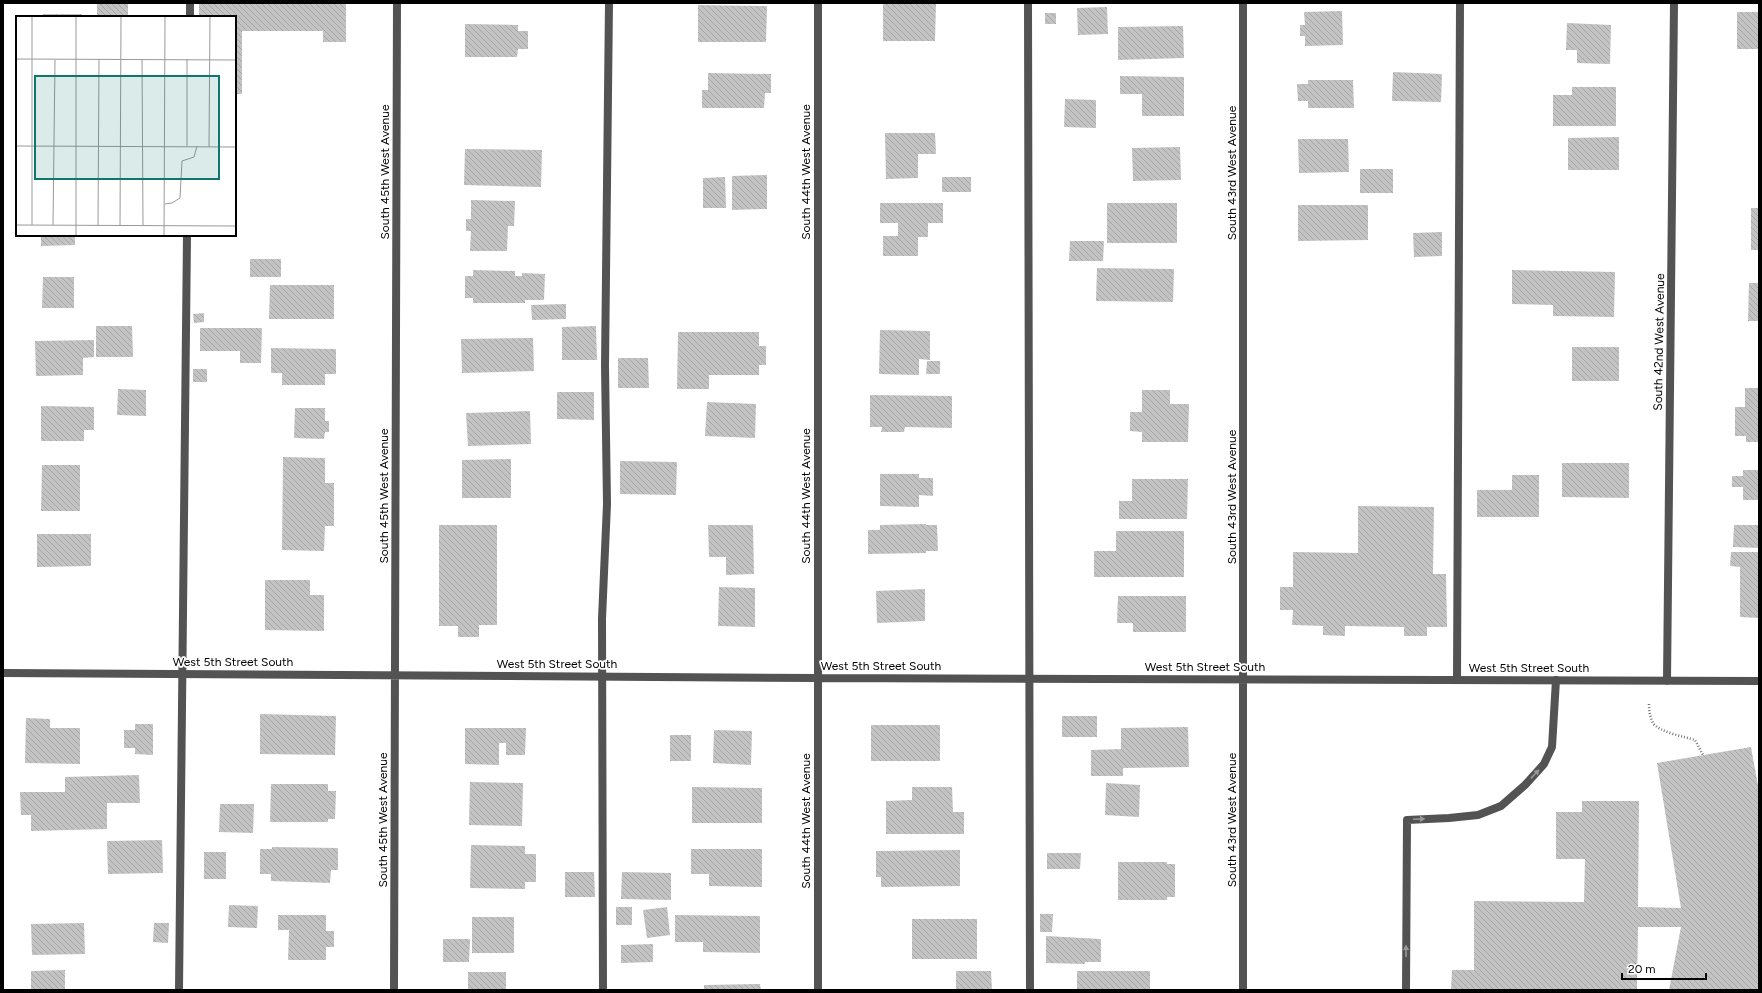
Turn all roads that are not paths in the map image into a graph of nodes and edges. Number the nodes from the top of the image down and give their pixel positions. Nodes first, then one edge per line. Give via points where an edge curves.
1 (190, 3) edge
2 (397, 3) edge
3 (609, 3) edge
4 (818, 3) edge
5 (1028, 3) edge
6 (1243, 3) edge
7 (1460, 3) edge
8 (1674, 3) edge
9 (190, 16) edge
10 (187, 236) edge
11 (3, 673) edge
12 (182, 674) junction
13 (395, 675) junction
14 (602, 676) junction
15 (818, 678) junction
16 (1029, 679) junction
17 (1244, 679) junction
18 (1457, 680) junction
19 (1556, 680) junction
20 (1667, 680) junction
21 (1759, 680) edge
22 (179, 990) edge
23 (394, 990) edge
24 (603, 990) edge
25 (818, 990) edge
26 (1030, 990) edge
27 (1243, 990) edge
28 (1406, 990) edge

1 - 9 street
2 - 13 street, South 45th West Avenue
3 - 14 street via 605,358 607,504
4 - 15 street, South 44th West Avenue
5 - 16 street
6 - 17 street, South 43rd West Avenue
7 - 18 street
8 - 20 street, South 42nd West Avenue
10 - 12 street
11 - 12 street, West 5th Street South
12 - 13 street, West 5th Street South
12 - 22 street
13 - 14 street, West 5th Street South
13 - 23 street, South 45th West Avenue
14 - 15 street, West 5th Street South
14 - 24 street
15 - 16 street, West 5th Street South
15 - 25 street, South 44th West Avenue
16 - 17 street, West 5th Street South
16 - 26 street
17 - 18 street, West 5th Street South
17 - 27 street, South 43rd West Avenue
18 - 19 street, West 5th Street South
19 - 20 street, West 5th Street South
28 -> 19 street via 1407,820 1478,815 1501,806 1525,784 1544,764 1552,747
20 - 21 street, West 5th Street South

